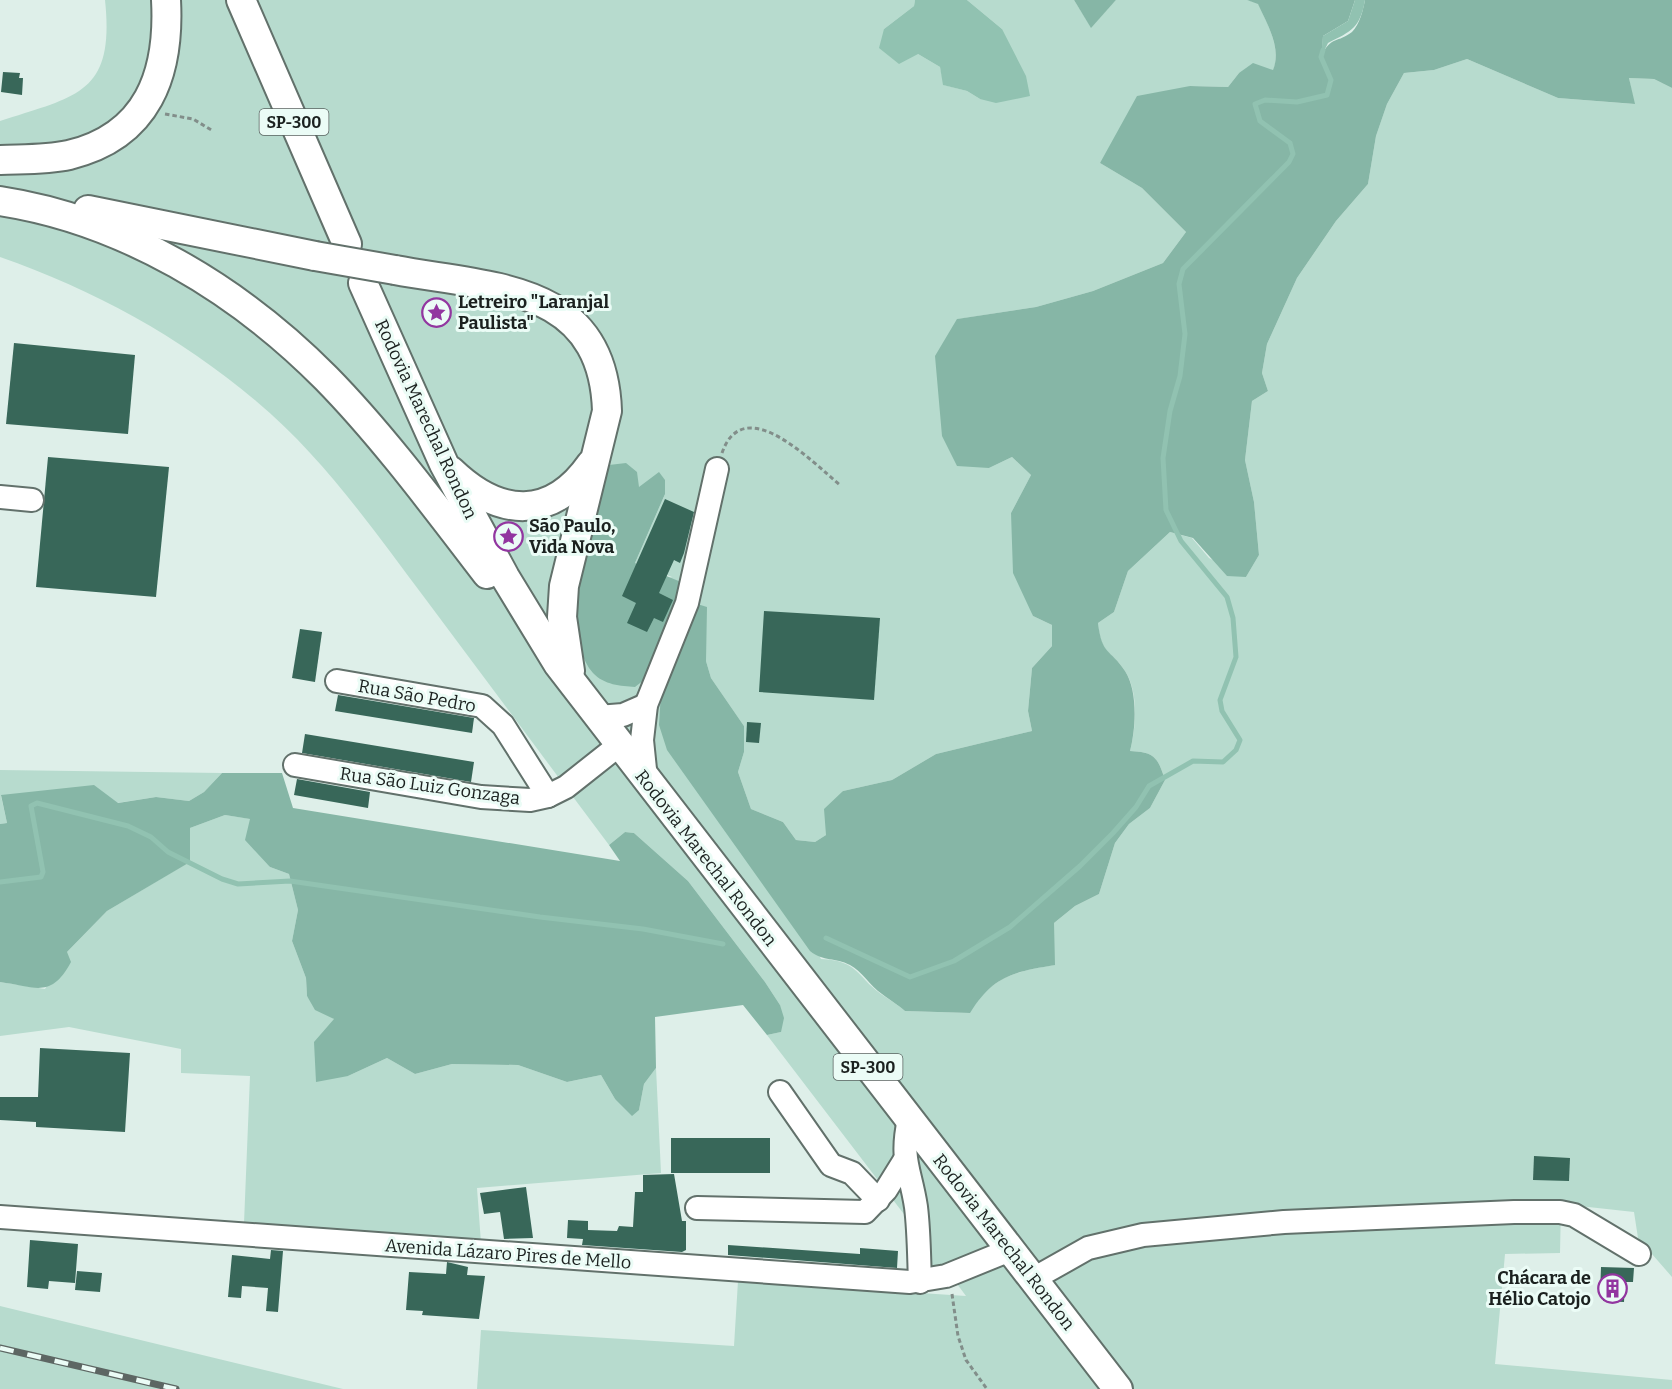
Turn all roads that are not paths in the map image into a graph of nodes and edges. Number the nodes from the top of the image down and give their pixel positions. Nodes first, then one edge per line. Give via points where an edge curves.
1 (166, 0) edge
2 (241, 0) edge
3 (0, 160) edge
4 (0, 199) edge
5 (347, 244) dead end
6 (363, 283) dead end
7 (594, 460) junction
8 (444, 464) junction
9 (717, 468) road end
10 (0, 497) edge
11 (32, 500) dead end
12 (565, 674) junction
13 (337, 681) dead end
14 (646, 705) junction
15 (598, 717) junction
16 (620, 745) junction
17 (295, 765) dead end
18 (646, 781) junction
19 (548, 796) junction
20 (780, 1092) dead end
21 (909, 1119) junction
22 (904, 1161) junction
23 (878, 1200) junction
24 (697, 1208) dead end
25 (0, 1217) edge
26 (1010, 1250) junction
27 (1639, 1254) dead end
28 (1033, 1279) junction
29 (920, 1282) junction
30 (1118, 1389) edge

1 - 3 main road via 167,38 162,68 144,105 124,127 90,148 46,158
2 - 5 main road, SP-300
4 - 7 main road, bridge via 76,208 519,294 556,308 588,338 606,385 607,411
4 - 12 main road via 68,218 156,253 261,321 352,405
6 - 8 main road, Rodovia Marechal Rondon / SP-300
7 - 8 main road via 566,494 536,506 518,507 482,494
7 - 12 main road via 564,586
8 - 12 main road, Rodovia Marechal Rondon / SP-300 via 505,577
9 - 14 street via 687,603
10 - 11 street
12 - 15 main road, Rodovia Marechal Rondon / SP-300
13 - 19 street, Rua São Pedro via 482,706 495,715
14 - 15 street via 623,715
14 - 18 street via 642,740
15 - 16 main road, Rodovia Marechal Rondon / SP-300
16 - 18 main road, Rodovia Marechal Rondon / SP-300
16 - 19 street, Rua São Luiz Gonzaga via 566,787
17 - 19 street, Rua São Luiz Gonzaga via 482,797 530,800
18 - 21 main road, Rodovia Marechal Rondon / SP-300
20 - 23 street via 831,1165 852,1173
21 - 22 street
21 - 26 main road, Rodovia Marechal Rondon / SP-300
22 - 23 street
22 - 29 street via 916,1206
23 - 24 street via 865,1212 856,1213
25 - 29 street, Avenida Lázaro Pires de Mello
26 - 28 main road, Rodovia Marechal Rondon / SP-300
26 - 29 street, Avenida Lázaro Pires de Mello via 946,1276
27 - 28 street via 1574,1215 1514,1212 1284,1222 1143,1235 1088,1248
28 - 30 main road, Rodovia Marechal Rondon / SP-300

